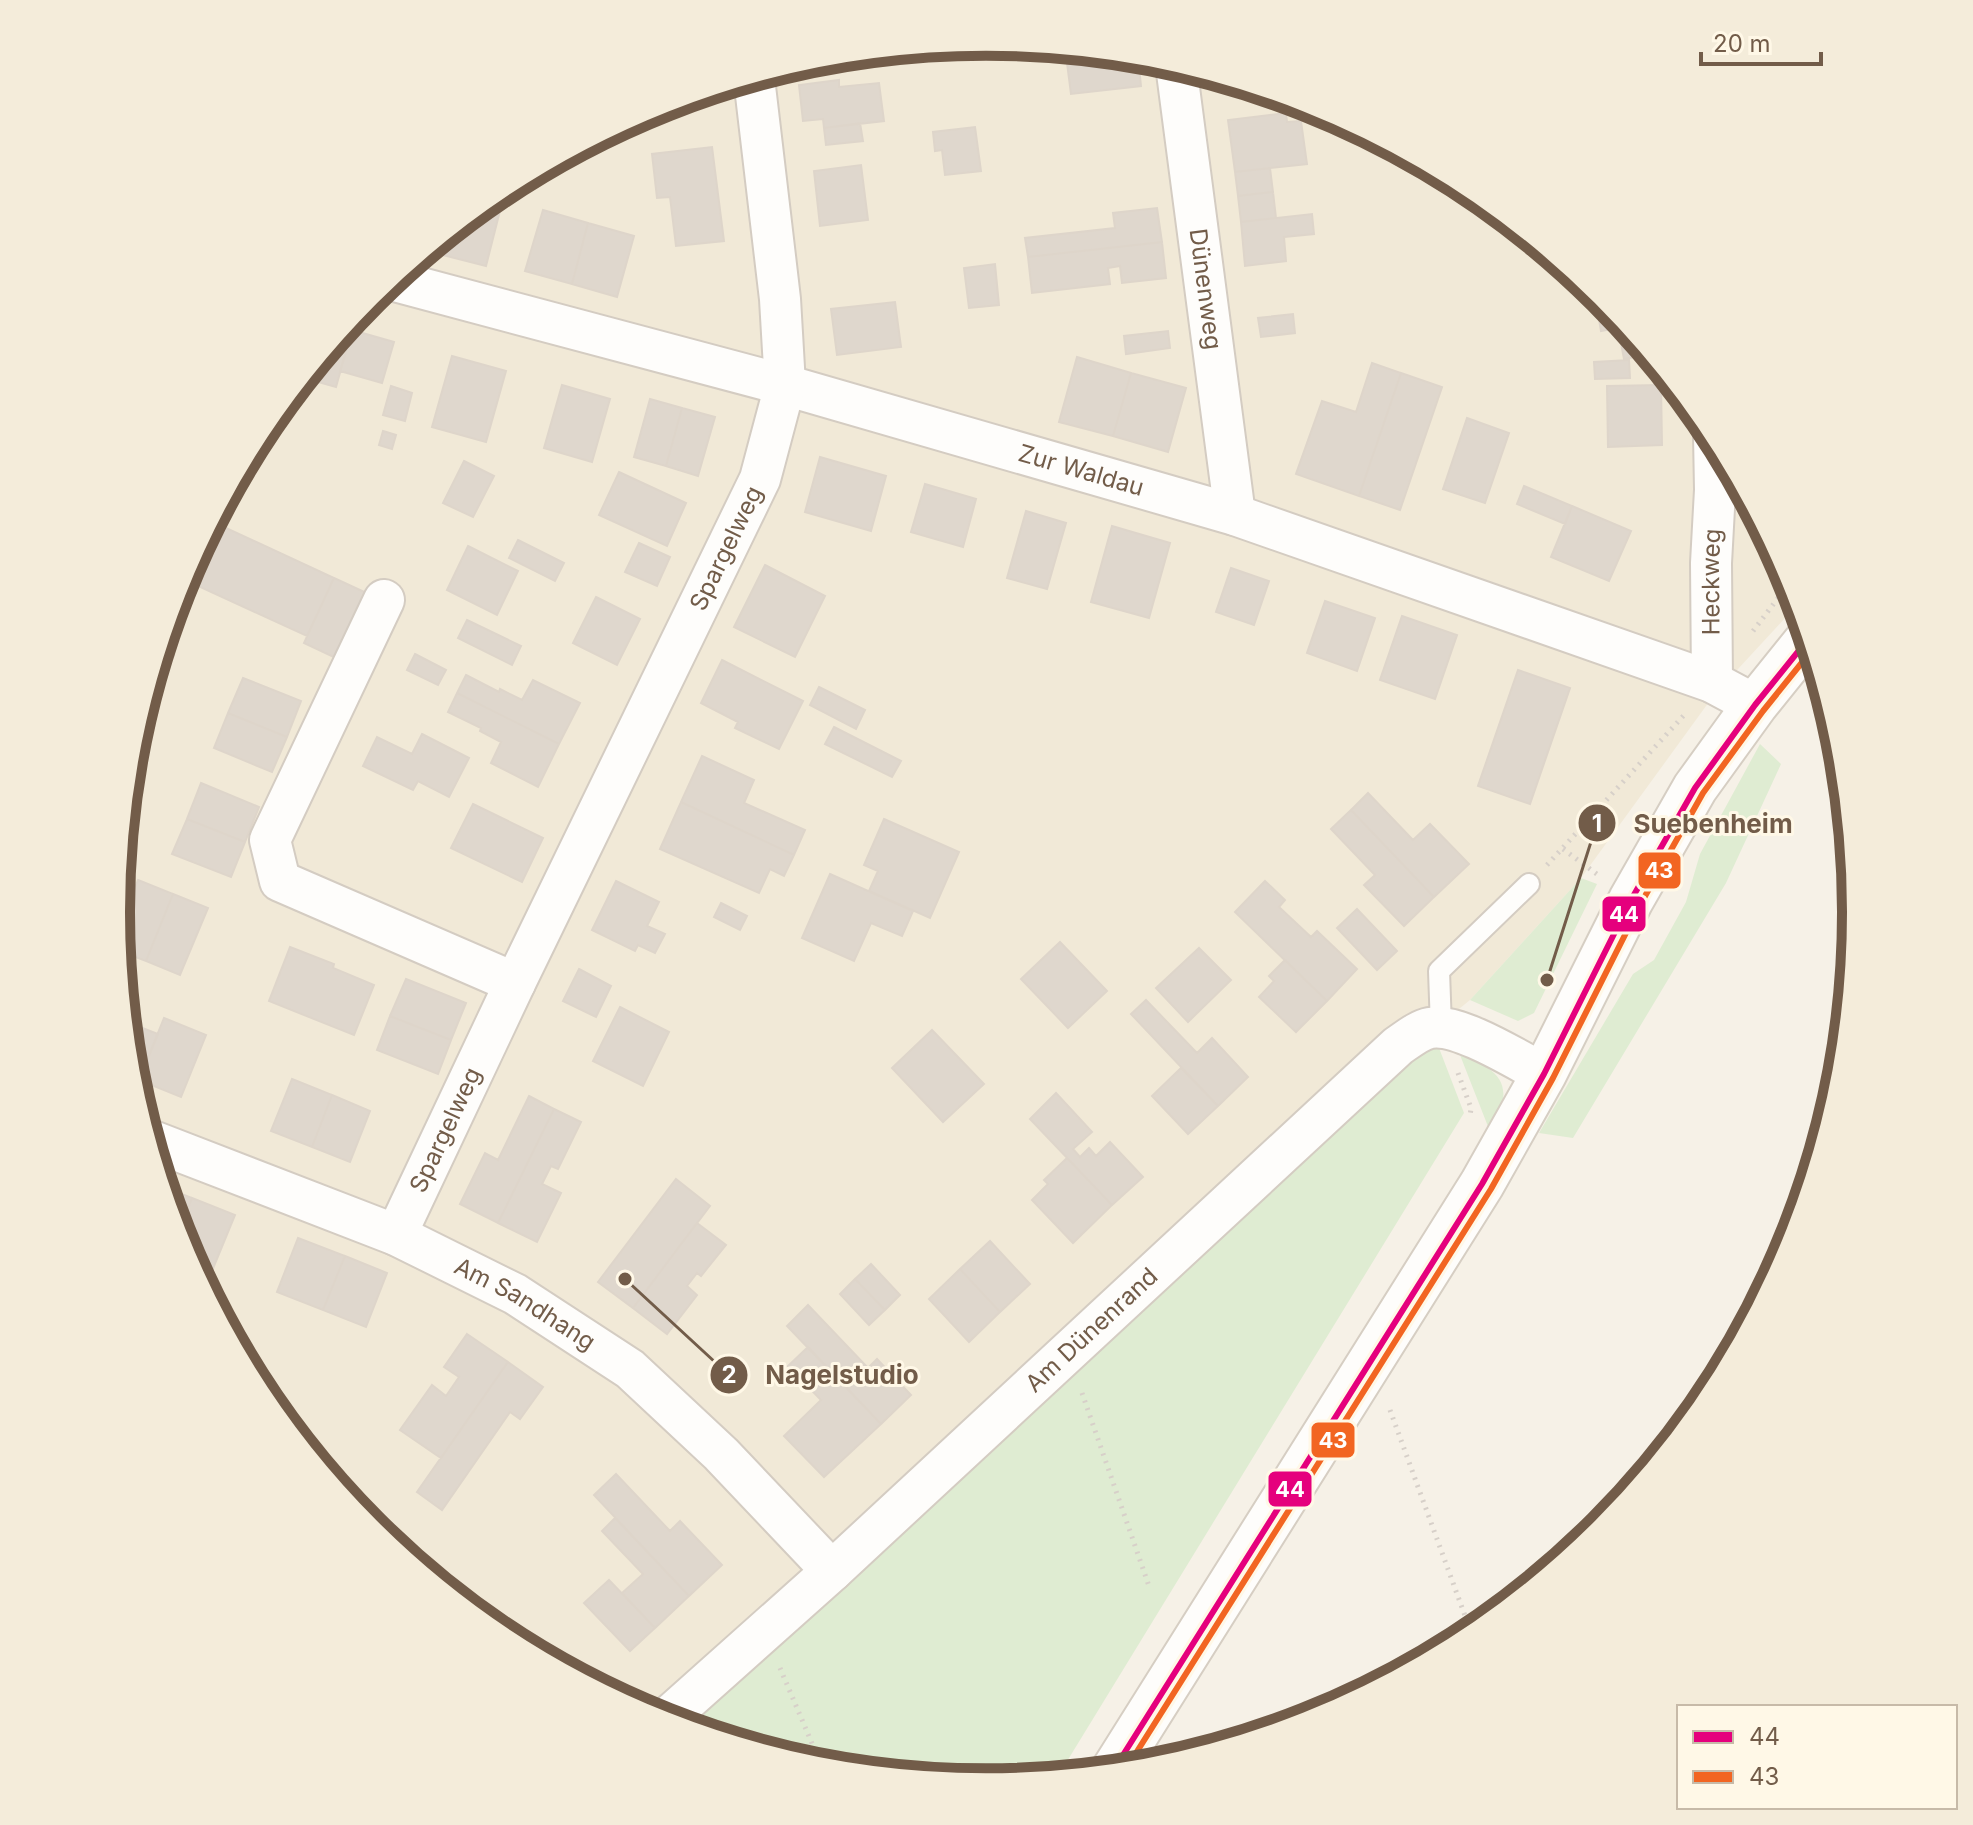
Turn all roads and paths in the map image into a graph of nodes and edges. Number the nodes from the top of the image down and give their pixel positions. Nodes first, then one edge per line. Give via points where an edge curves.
1 (1178, 78) edge
2 (755, 88) edge
3 (406, 284) edge
4 (785, 385) junction
5 (1714, 462) edge
6 (1235, 515) junction
7 (384, 600) dead end
8 (1801, 648) edge
9 (1712, 682) junction
10 (1755, 705) junction
11 (1529, 884) joint
12 (515, 983) junction
13 (1441, 1027) junction
14 (1544, 1074) junction
15 (162, 1145) edge
16 (396, 1235) junction
17 (1068, 1352) junction
18 (1372, 1360) junction
19 (832, 1571) junction
20 (1150, 1589) dead end
21 (1467, 1621) edge
22 (765, 1632) junction
23 (676, 1710) edge
24 (816, 1752) edge
25 (1121, 1758) edge

1 - 6 street, Dünenweg
2 - 4 street, Spargelweg
3 - 4 street, Zur Waldau
4 - 6 street, Zur Waldau
4 - 12 street, Spargelweg via 760,479
5 - 9 street, Heckweg
6 - 9 street, Zur Waldau
7 - 12 street via 270,840 280,881
8 - 10 street
9 - 10 street, Zur Waldau
9 - 11 path
10 - 14 street via 1695,788 1631,900
11 - 13 lane via 1439,971
12 - 16 street, Spargelweg
13 - 14 street
13 - 17 street, Am Dünenrand via 1426,1029 1398,1046
14 - 18 street
15 - 16 street, Am Sandhang
16 - 19 street, Am Sandhang via 515,1294 630,1369 721,1454
17 - 19 street, Am Dünenrand
17 - 20 path
18 - 21 path
18 - 25 street
19 - 22 street, Am Dünenrand
22 - 23 street, Am Dünenrand
22 - 24 path

